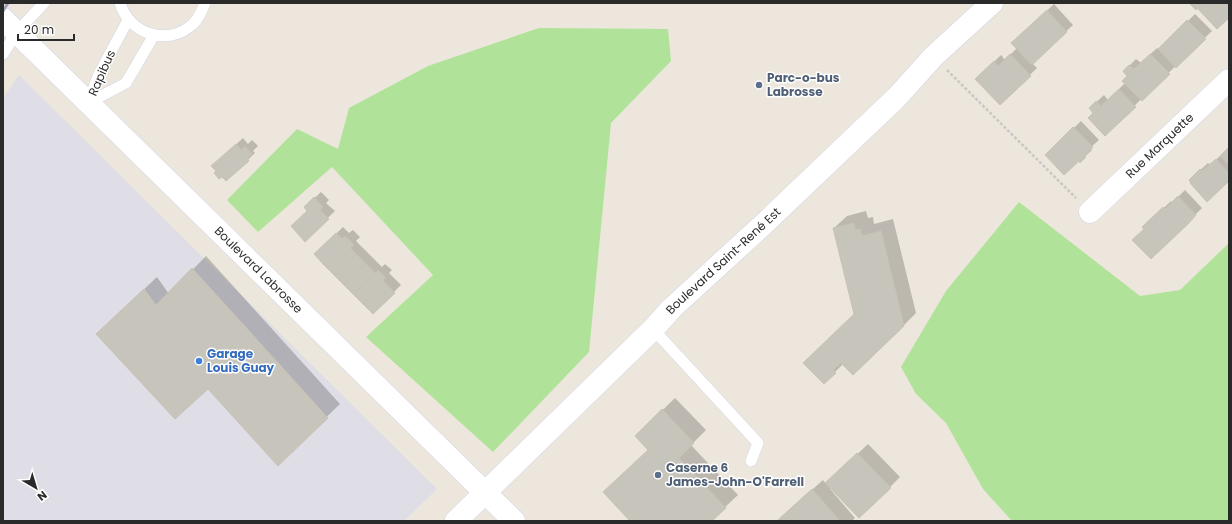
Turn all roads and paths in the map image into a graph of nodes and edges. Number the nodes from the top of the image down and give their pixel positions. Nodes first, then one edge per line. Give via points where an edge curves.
1 (44, 3) edge
2 (120, 3) edge
3 (205, 3) edge
4 (992, 3) edge
5 (128, 20) junction
6 (10, 26) edge
7 (154, 35) junction
8 (3, 54) edge
9 (934, 56) junction
10 (1229, 80) edge
11 (88, 103) junction
12 (1090, 212) joint
13 (653, 329) junction
14 (751, 461) dead end
15 (485, 492) junction
16 (456, 521) edge
17 (514, 521) edge

1 - 6 lane
2 - 5 lane
3 - 7 lane via 201,14 181,32 168,36
4 - 9 street, Boulevard Saint-René Est
5 - 7 lane via 140,30
5 - 11 lane, Rapibus via 99,74
6 - 8 lane
6 - 11 street, Boulevard Labrosse
7 - 11 lane, Rapibus via 126,83
9 - 12 path
9 - 13 street, Boulevard Saint-René Est via 897,97 751,237 672,308
10 - 12 street, Rue Marquette
11 - 15 street, Boulevard Labrosse
13 - 14 lane via 758,443
13 - 15 street, Boulevard Saint-René Est
15 - 16 street, Boulevard Saint-René Est
15 - 17 street, Boulevard Labrosse

